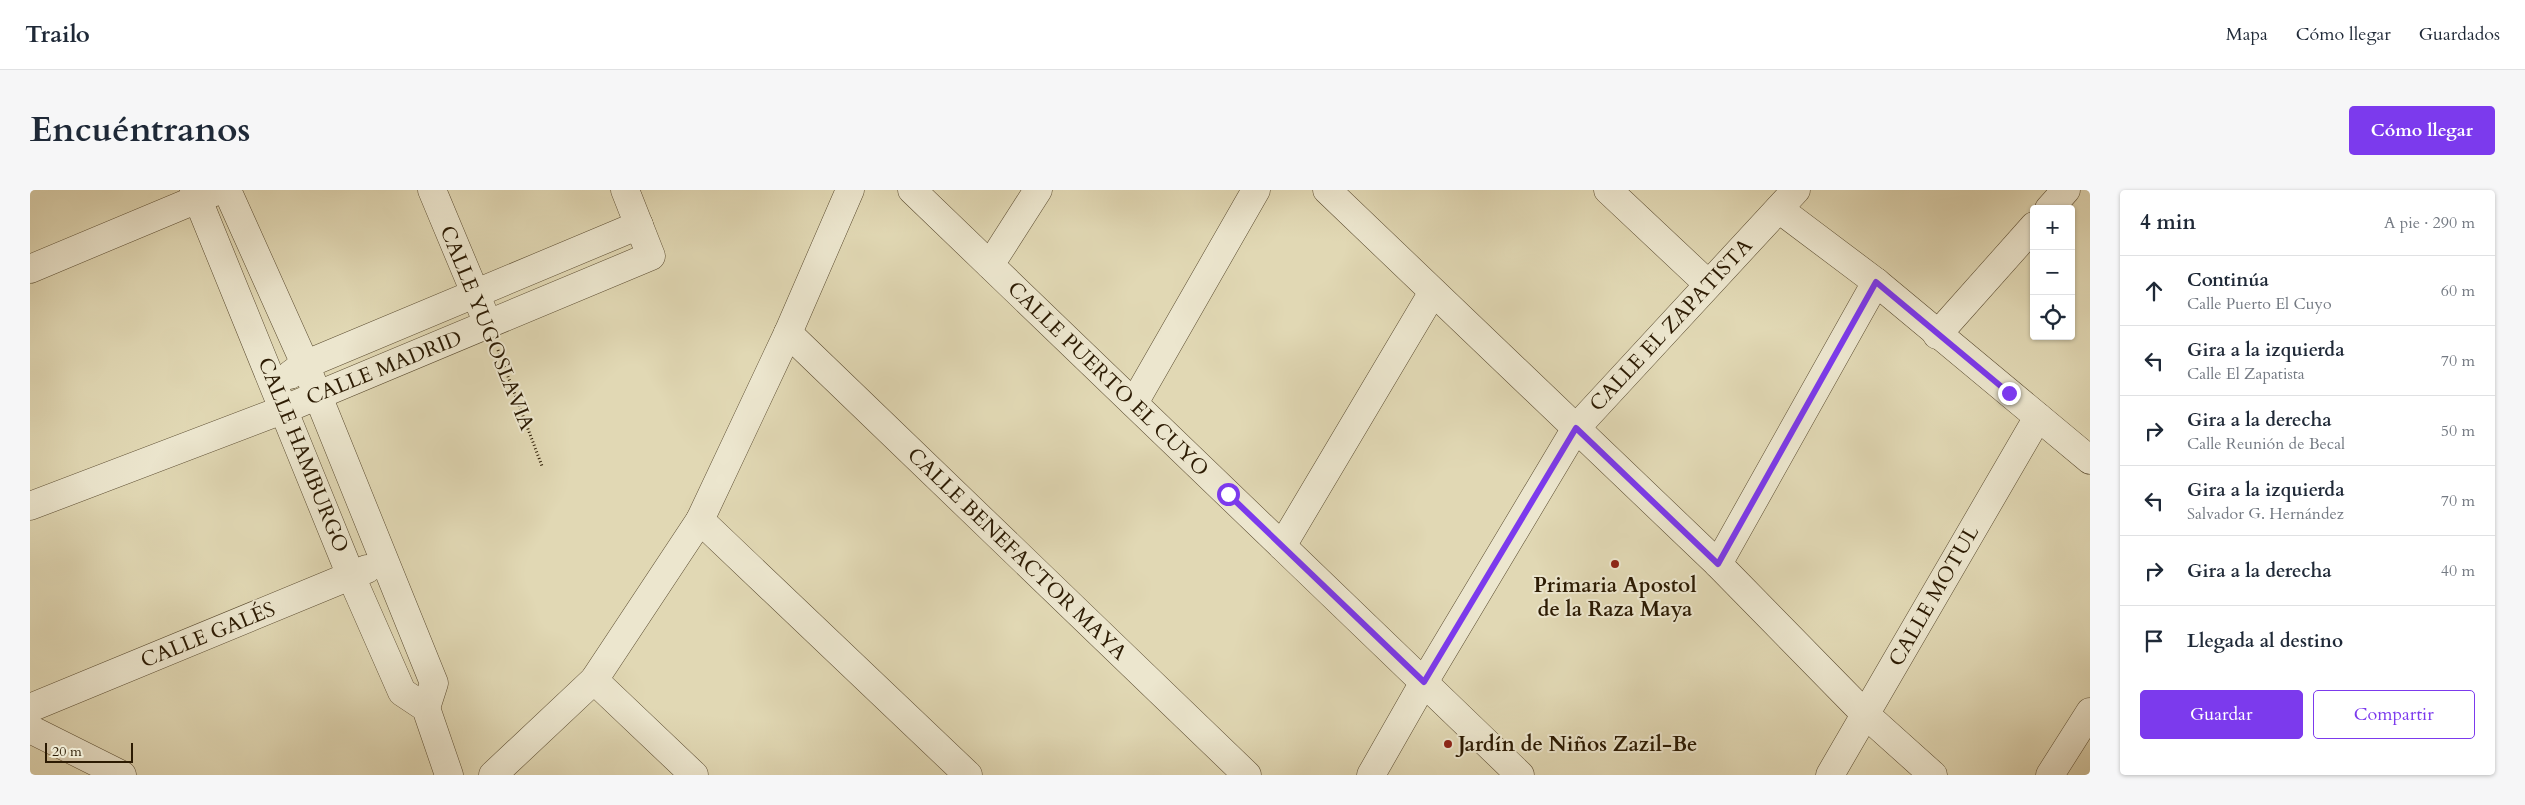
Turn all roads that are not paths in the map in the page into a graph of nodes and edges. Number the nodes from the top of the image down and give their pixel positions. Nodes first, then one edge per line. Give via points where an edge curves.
1 (227, 190) edge
2 (432, 190) edge
3 (626, 190) edge
4 (850, 190) edge
5 (912, 190) edge
6 (1038, 190) edge
7 (1256, 190) edge
8 (1327, 190) edge
9 (1608, 190) edge
10 (2066, 190) edge
11 (204, 193) edge
12 (1788, 199) edge
13 (2053, 205) edge
14 (639, 225) junction
15 (2030, 230) edge
16 (990, 265) junction
17 (30, 269) edge
18 (1876, 282) junction
19 (1708, 284) junction
20 (1432, 292) junction
21 (475, 295) junction
22 (488, 325) junction
23 (788, 333) junction
24 (1937, 335) junction
25 (305, 364) junction
26 (318, 395) junction
27 (281, 398) junction
28 (1134, 403) junction
29 (2038, 417) junction
30 (1576, 428) junction
31 (2086, 450) edge
32 (30, 506) edge
33 (700, 520) junction
34 (1282, 546) junction
35 (385, 562) junction
36 (1718, 564) junction
37 (351, 576) junction
38 (594, 680) junction
39 (1424, 682) junction
40 (30, 708) edge
41 (426, 708) junction
42 (2090, 712) edge
43 (1865, 714) junction
44 (30, 729) edge
45 (122, 775) edge
46 (449, 775) edge
47 (493, 775) edge
48 (694, 775) edge
49 (968, 775) edge
50 (1247, 775) edge
51 (1371, 775) edge
52 (1520, 775) edge
53 (1830, 775) edge
54 (1933, 775) edge
55 (2050, 775) edge

1 - 25 street, CALLE HAMBURGO
2 - 21 street, CALLE YUGOSLAVIA
3 - 14 street
4 - 23 street
5 - 16 street, CALLE PUERTO EL CUYO
6 - 16 street
7 - 28 street
8 - 20 street
9 - 19 street
10 - 13 street
11 - 17 street
11 - 27 street, CALLE HAMBURGO
12 - 18 street
12 - 19 street, CALLE EL ZAPATISTA
14 - 21 street, CALLE MADRID
14 - 22 street, CALLE MADRID via 651,256
15 - 24 street
16 - 28 street, CALLE PUERTO EL CUYO
18 - 24 street
18 - 36 street
19 - 30 street, CALLE EL ZAPATISTA
20 - 30 street
20 - 34 street
21 - 22 street, CALLE YUGOSLAVIA
21 - 25 street, CALLE MADRID
22 - 26 street, CALLE MADRID
23 - 33 street
23 - 50 street, CALLE BENEFACTOR MAYA
24 - 29 street
25 - 26 street, CALLE HAMBURGO
25 - 27 street, CALLE MADRID
26 - 27 street, CALLE MADRID
26 - 35 street, CALLE HAMBURGO
27 - 32 street, CALLE MADRID
27 - 37 street, CALLE HAMBURGO
28 - 34 street, CALLE PUERTO EL CUYO
29 - 31 street
29 - 43 street, CALLE MOTUL
30 - 36 street
30 - 39 street, CALLE EL ZAPATISTA
33 - 38 street
33 - 49 street
34 - 39 street, CALLE PUERTO EL CUYO
35 - 37 street, CALLE GALÉS
35 - 41 street, CALLE HAMBURGO via 434,683
36 - 43 street
37 - 40 street, CALLE GALÉS
37 - 41 street, CALLE HAMBURGO via 402,692
38 - 47 street
38 - 48 street
39 - 51 street, CALLE EL ZAPATISTA
39 - 52 street, CALLE PUERTO EL CUYO
41 - 46 street
42 - 55 street
43 - 53 street, CALLE MOTUL
43 - 54 street
44 - 45 street

